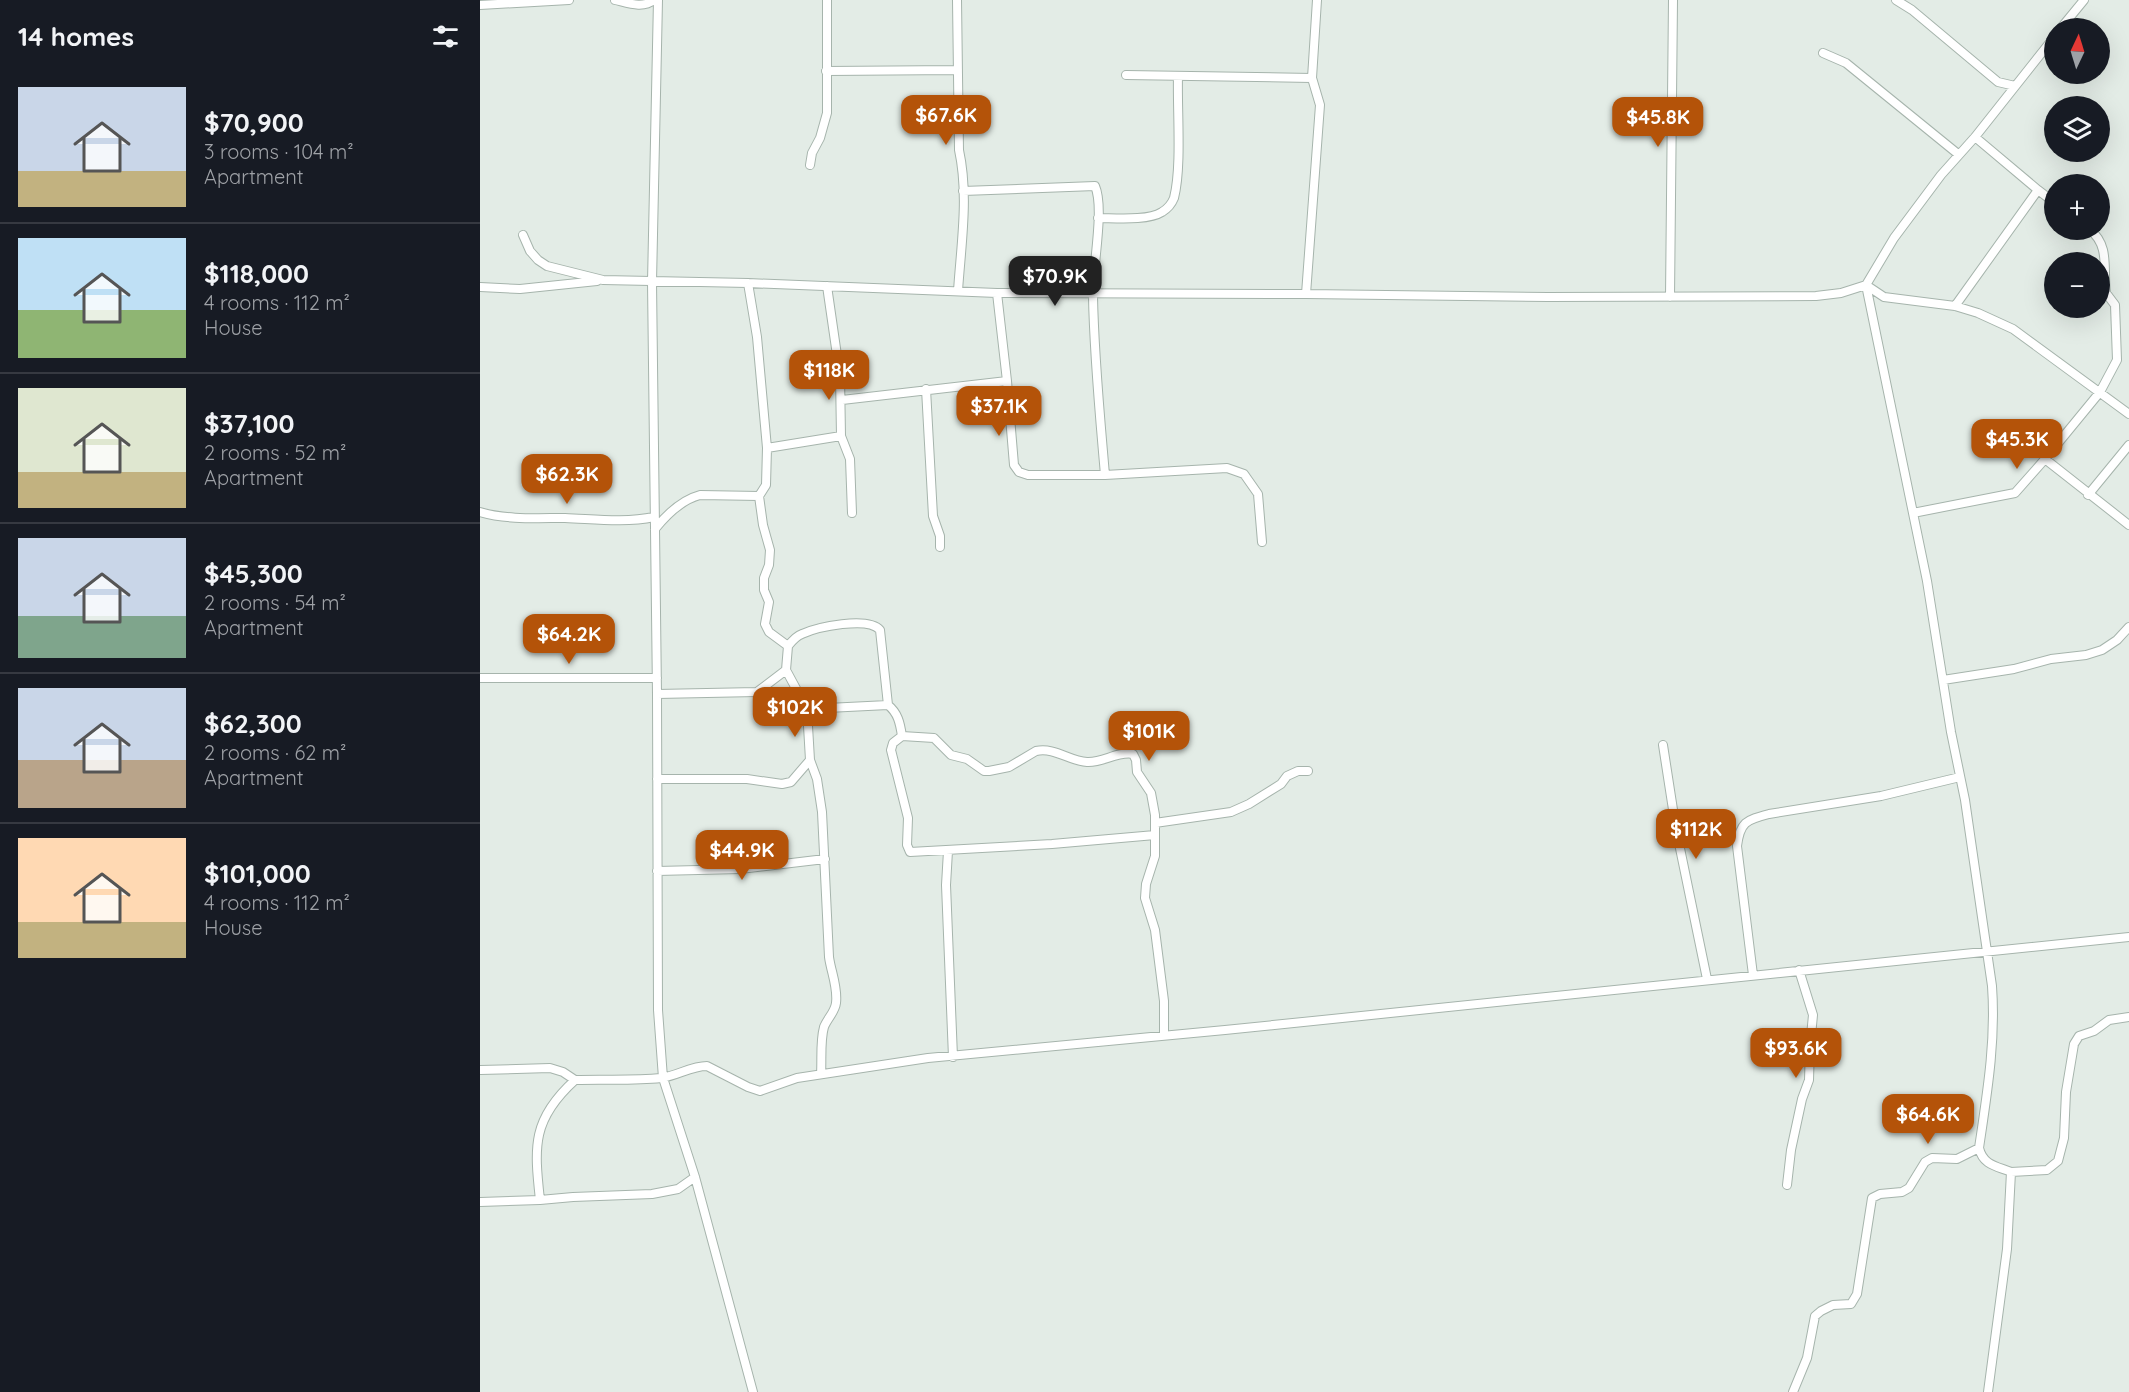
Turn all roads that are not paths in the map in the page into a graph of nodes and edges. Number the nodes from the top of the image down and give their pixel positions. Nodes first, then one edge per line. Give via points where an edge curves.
1 (569, 0) edge
2 (615, 0) edge
3 (656, 0) edge
4 (827, 0) edge
5 (957, 0) edge
6 (1317, 0) edge
7 (1672, 0) edge
8 (1896, 0) edge
9 (2084, 0) edge
10 (542, 1) edge
11 (480, 4) edge
12 (2069, 18) edge
13 (2044, 50) edge
14 (1823, 53) dead end
15 (958, 70) junction
16 (826, 71) junction
17 (1126, 75) dead end
18 (1178, 77) junction
19 (1312, 78) junction
20 (2015, 86) junction
21 (1975, 137) junction
22 (1958, 154) junction
23 (810, 165) dead end
24 (2038, 190) junction
25 (963, 191) junction
26 (2044, 194) edge
27 (1098, 218) junction
28 (523, 235) dead end
29 (2100, 240) edge
30 (603, 280) junction
31 (652, 282) junction
32 (748, 282) junction
33 (1866, 285) junction
34 (827, 286) junction
35 (480, 287) edge
36 (958, 291) junction
37 (997, 294) junction
38 (1093, 294) junction
39 (1306, 294) junction
40 (1670, 297) junction
41 (1955, 306) junction
42 (1007, 381) junction
43 (926, 389) junction
44 (2100, 392) junction
45 (842, 400) junction
46 (2129, 414) edge
47 (841, 436) junction
48 (2129, 445) edge
49 (767, 448) junction
50 (2045, 459) junction
51 (1105, 476) junction
52 (2088, 495) junction
53 (759, 496) junction
54 (480, 512) edge
55 (852, 513) dead end
56 (1913, 513) junction
57 (654, 517) junction
58 (2129, 525) edge
59 (655, 529) junction
60 (1262, 542) dead end
61 (940, 547) dead end
62 (2129, 627) edge
63 (788, 646) junction
64 (786, 670) junction
65 (480, 678) edge
66 (657, 678) junction
67 (1943, 680) junction
68 (657, 694) junction
69 (888, 705) junction
70 (807, 709) junction
71 (902, 736) junction
72 (1663, 745) dead end
73 (810, 760) junction
74 (1308, 771) dead end
75 (1960, 777) junction
76 (657, 779) junction
77 (1155, 823) junction
78 (1155, 835) junction
79 (948, 851) junction
80 (825, 859) junction
81 (657, 871) junction
82 (2129, 937) edge
83 (1987, 951) junction
84 (1799, 970) junction
85 (1753, 975) junction
86 (1707, 979) junction
87 (2129, 1017) edge
88 (1164, 1035) junction
89 (953, 1057) junction
90 (480, 1070) edge
91 (821, 1074) junction
92 (663, 1078) junction
93 (575, 1080) junction
94 (1979, 1148) junction
95 (2011, 1172) junction
96 (695, 1177) junction
97 (1786, 1185) dead end
98 (540, 1200) junction
99 (480, 1202) edge
100 (753, 1392) edge
101 (1794, 1392) edge
102 (1988, 1392) edge

1 - 10 street
2 - 3 street via 639,5
3 - 31 street
4 - 16 street
5 - 15 street
6 - 19 street
7 - 40 street
8 - 20 street via 1998,81
9 - 12 street
10 - 11 street
13 - 20 street
14 - 22 street via 1846,63
15 - 16 street
15 - 25 street
16 - 23 street via 827,113
17 - 18 street
18 - 19 street
18 - 27 street via 1177,158 1171,203 1152,217
19 - 39 street via 1320,105
20 - 21 street
21 - 22 street
21 - 24 street
22 - 33 street via 1894,238
24 - 26 street
24 - 41 street
25 - 27 street via 1095,186
25 - 36 street
27 - 38 street
28 - 30 street via 531,251 547,266
29 - 44 street via 2106,293 2116,309 2118,360
30 - 31 street
30 - 35 street via 520,289
31 - 32 street
31 - 57 street
32 - 34 street
32 - 49 street
33 - 40 street via 1816,296
33 - 41 street via 1884,297
33 - 56 street
34 - 36 street
34 - 45 street
36 - 37 street
37 - 38 street
37 - 42 street
38 - 39 street
38 - 51 street
39 - 40 street
41 - 44 street via 2013,329
42 - 43 street
42 - 51 street via 1014,465 1019,472
43 - 45 street
43 - 61 street via 933,516
44 - 46 street
44 - 50 street
45 - 47 street
47 - 49 street
47 - 55 street via 850,459
48 - 52 street
49 - 53 street via 766,485
50 - 52 street
50 - 56 street via 2015,493
51 - 60 street via 1227,468 1244,474 1258,494
52 - 58 street
53 - 59 street via 692,497
53 - 63 street via 770,550 764,578 769,602 765,624 769,632
54 - 57 street via 513,517 613,520
56 - 67 street
57 - 59 street
59 - 66 street
62 - 67 street via 2102,650 2086,655 2051,658 2014,669
63 - 64 street
63 - 69 street via 803,633 820,629 861,623 877,626
64 - 68 street via 757,692
64 - 70 street
65 - 66 street
66 - 68 street
67 - 75 street
68 - 76 street
69 - 70 street
69 - 71 street via 900,722
70 - 73 street
71 - 77 street via 934,738 951,755 967,759 984,771 1009,768 1041,750 1085,762 1133,754 1137,772 1152,798
71 - 79 street via 891,750 908,818 908,850
72 - 86 street
73 - 76 street via 791,782 782,784 747,779
73 - 80 street via 817,779
74 - 77 street via 1287,776 1281,784 1231,812
75 - 83 street
75 - 85 street via 1768,814 1745,822 1737,846
76 - 81 street
77 - 78 street
78 - 79 street
78 - 88 street via 1155,856 1145,898 1155,930
79 - 89 street
80 - 81 street
80 - 91 street via 829,957 837,1005 825,1025
81 - 92 street via 658,1011
82 - 83 street
83 - 84 street
83 - 94 street via 1994,1013
84 - 85 street
84 - 97 street via 1813,1015 1809,1080
85 - 86 street
86 - 88 street
87 - 95 street via 2109,1020 2079,1036 2074,1044 2058,1161 2047,1170
88 - 89 street
89 - 91 street
90 - 93 street via 550,1068
91 - 92 street via 760,1091 707,1066
92 - 93 street
92 - 96 street
93 - 98 street via 557,1096 541,1125 536,1159
94 - 95 street via 1981,1158
94 - 101 street via 1957,1159 1932,1158 1925,1162 1909,1188 1872,1198 1857,1294 1851,1304 1833,1305 1815,1316 1807,1358
95 - 102 street via 2007,1249
96 - 98 street via 678,1189 652,1194
96 - 100 street
98 - 99 street

